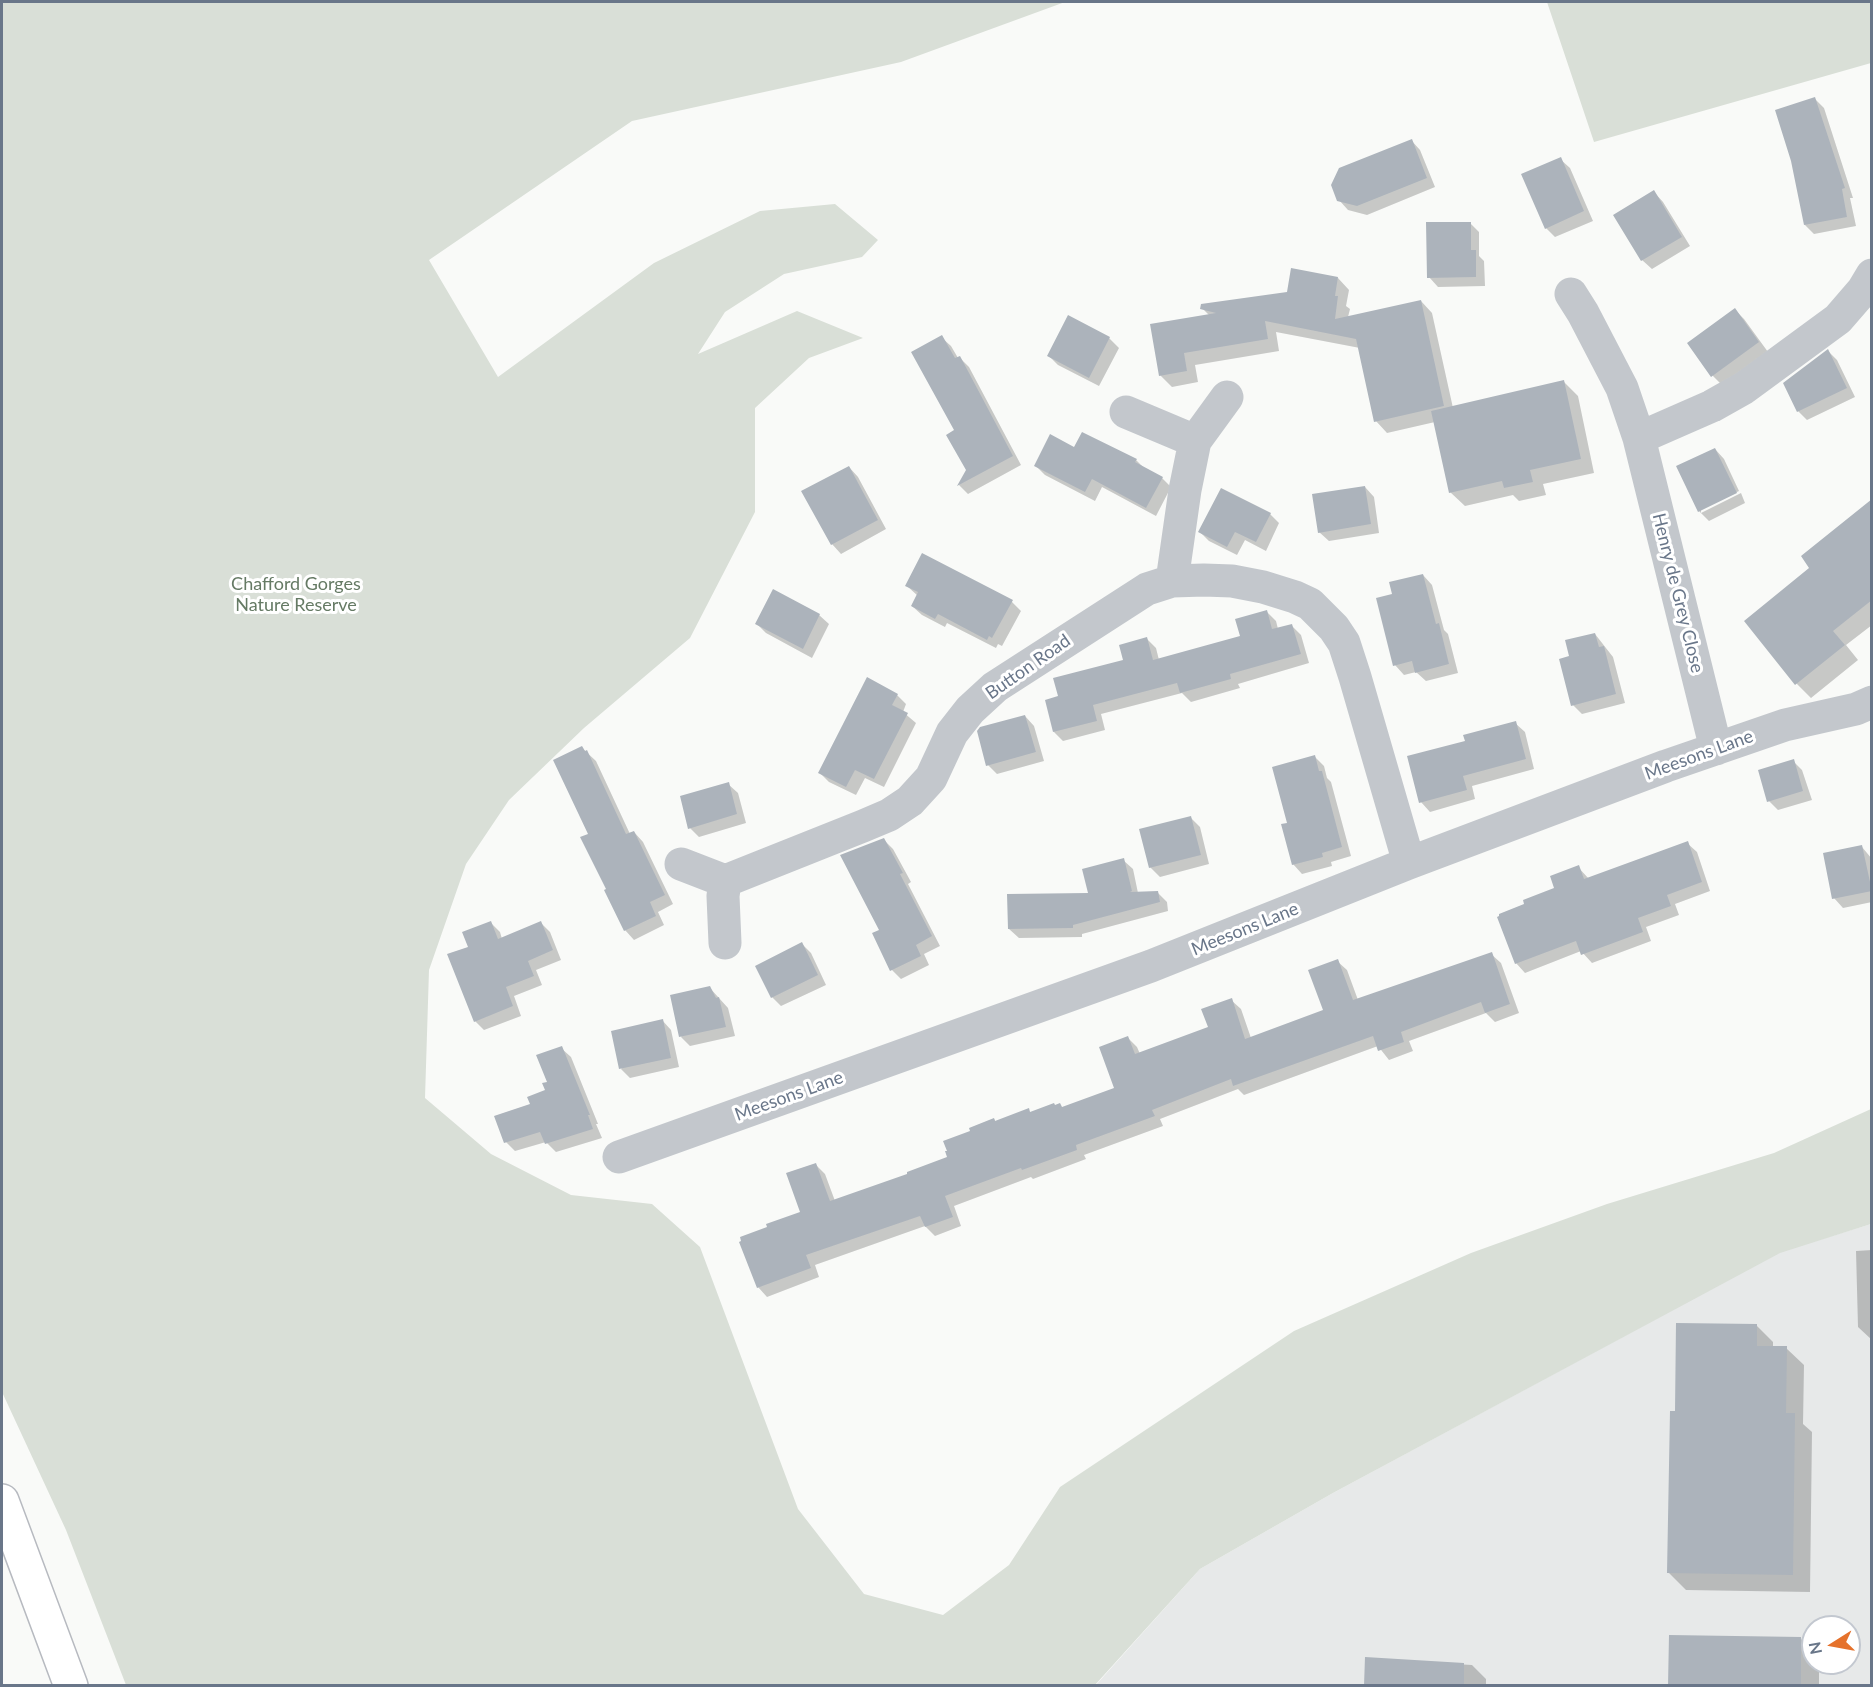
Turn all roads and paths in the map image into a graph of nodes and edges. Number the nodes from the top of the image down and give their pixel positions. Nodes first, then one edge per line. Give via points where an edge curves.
1 (1872, 275) edge
2 (1571, 294) dead end
3 (1227, 397) dead end
4 (1126, 412) dead end
5 (1639, 438) junction
6 (1195, 441) junction
7 (1172, 581) junction
8 (1872, 702) edge
9 (1716, 749) junction
10 (1409, 863) junction
11 (681, 864) dead end
12 (725, 881) junction
13 (724, 943) dead end
14 (619, 1157) dead end
15 (2, 1501) edge
16 (71, 1686) edge

1 - 5 street via 1838,319 1744,388
2 - 5 street, Henry de Grey Close via 1622,388
3 - 6 street
4 - 6 street
5 - 9 street, Henry de Grey Close
6 - 7 street
7 - 10 street, Button Road via 1232,581 1263,587 1310,604 1334,628 1344,643 1355,677
7 - 12 street, Button Road via 1147,589 994,687 952,733 931,778 910,801 889,815
8 - 9 street, Meesons Lane via 1785,725
9 - 10 street, Meesons Lane
10 - 14 street, Meesons Lane via 1151,966
11 - 12 street
12 - 13 street
15 - 16 main road

